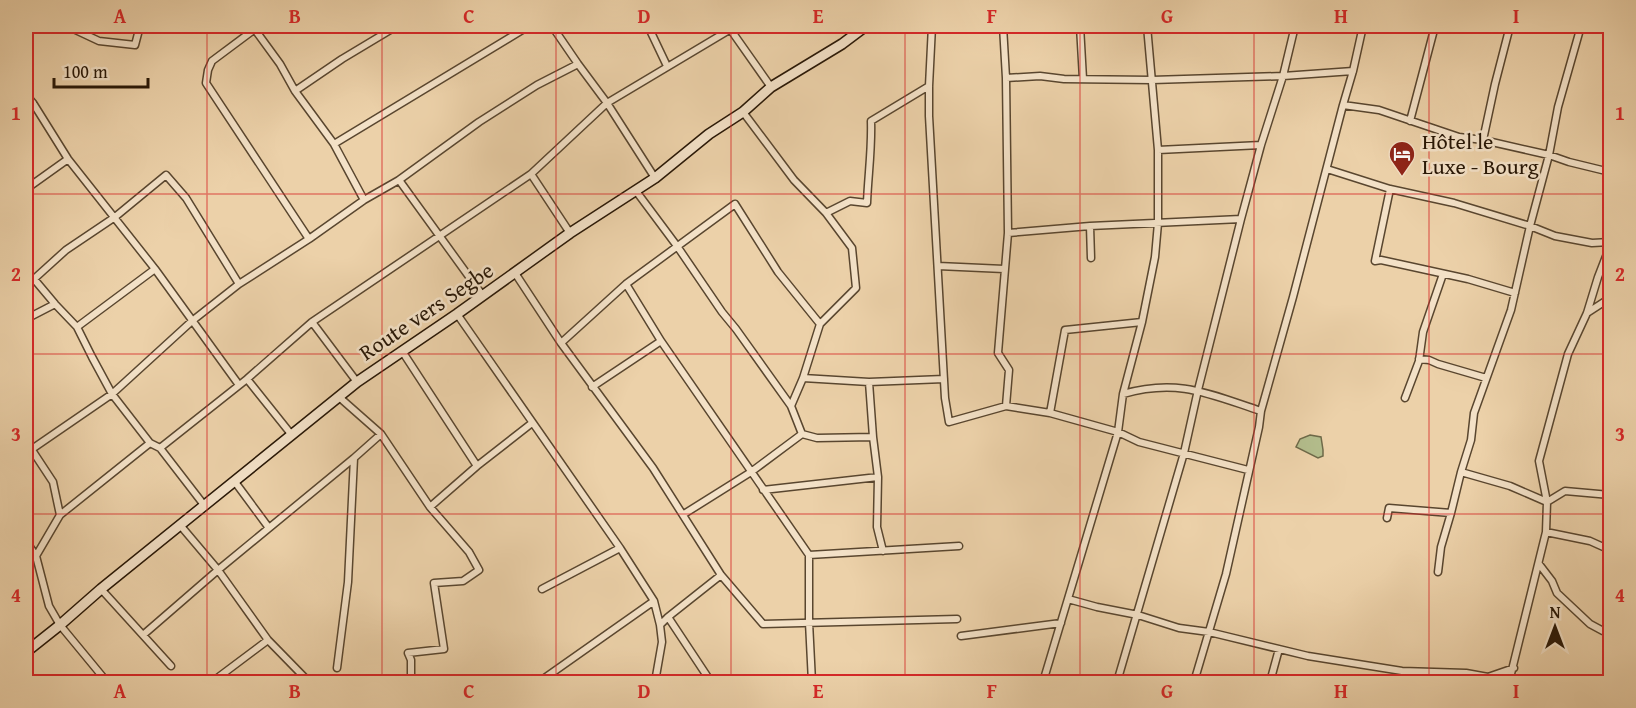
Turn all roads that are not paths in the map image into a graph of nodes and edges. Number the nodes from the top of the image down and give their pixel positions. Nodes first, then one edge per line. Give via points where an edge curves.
1 (67, 26) edge
2 (140, 26) edge
3 (529, 26) edge
4 (552, 26) edge
5 (648, 26) edge
6 (866, 26) edge
7 (932, 26) edge
8 (1003, 26) edge
9 (1080, 26) edge
10 (1147, 26) edge
11 (1295, 26) edge
12 (1363, 26) edge
13 (1435, 26) edge
14 (1510, 26) edge
15 (1581, 26) edge
16 (255, 27) edge
17 (392, 27) edge
18 (731, 27) edge
19 (578, 64) junction
20 (666, 66) junction
21 (1353, 71) junction
22 (1283, 76) junction
23 (1006, 78) junction
24 (1083, 79) junction
25 (1152, 80) junction
26 (929, 86) junction
27 (771, 87) junction
28 (295, 91) junction
29 (26, 95) edge
30 (33, 103) junction
31 (607, 103) junction
32 (1343, 105) junction
33 (26, 108) edge
34 (743, 112) junction
35 (1410, 121) junction
36 (1483, 141) junction
37 (334, 144) junction
38 (1261, 145) junction
39 (1158, 150) junction
40 (1549, 155) junction
41 (69, 159) junction
42 (1327, 169) junction
43 (1611, 172) edge
44 (531, 174) junction
45 (655, 178) junction
46 (399, 180) junction
47 (26, 189) edge
48 (1390, 189) junction
49 (636, 191) junction
50 (364, 200) junction
51 (826, 213) junction
52 (115, 217) junction
53 (1240, 219) junction
54 (1158, 223) junction
55 (1090, 226) junction
56 (1530, 226) junction
57 (1008, 233) junction
58 (570, 234) junction
59 (440, 236) junction
60 (309, 239) junction
61 (1611, 244) edge
62 (677, 246) junction
63 (1091, 258) dead end
64 (938, 266) junction
65 (154, 269) junction
66 (1004, 269) junction
67 (26, 273) edge
68 (515, 273) junction
69 (1443, 274) junction
70 (34, 279) junction
71 (240, 284) junction
72 (626, 284) junction
73 (1515, 293) junction
74 (483, 296) junction
75 (1611, 301) edge
76 (55, 304) junction
77 (1587, 313) junction
78 (457, 314) junction
79 (26, 319) edge
80 (192, 321) junction
81 (312, 322) junction
82 (1142, 322) junction
83 (820, 324) junction
84 (77, 327) junction
85 (661, 341) junction
86 (561, 343) junction
87 (402, 351) junction
88 (1419, 359) junction
89 (803, 378) junction
90 (1486, 378) junction
91 (247, 379) junction
92 (945, 379) junction
93 (357, 382) junction
94 (870, 382) junction
95 (240, 386) junction
96 (592, 387) junction
97 (1198, 390) junction
98 (112, 394) junction
99 (1123, 394) junction
100 (339, 397) junction
101 (1405, 398) dead end
102 (791, 406) junction
103 (1006, 406) junction
104 (1261, 411) junction
105 (1050, 413) junction
106 (532, 423) junction
107 (1118, 432) junction
108 (381, 434) junction
109 (802, 434) junction
110 (291, 435) junction
111 (873, 437) junction
112 (26, 441) edge
113 (150, 443) junction
114 (160, 448) junction
115 (32, 449) junction
116 (1184, 453) junction
117 (354, 458) junction
118 (477, 466) junction
119 (1248, 470) junction
120 (751, 472) junction
121 (1461, 472) junction
122 (878, 477) junction
123 (235, 482) junction
124 (763, 490) junction
125 (1611, 495) edge
126 (1546, 502) junction
127 (204, 505) junction
128 (430, 507) junction
129 (1451, 513) junction
130 (684, 514) junction
131 (60, 515) junction
132 (1387, 518) dead end
133 (180, 525) junction
134 (269, 528) junction
135 (1546, 532) junction
136 (26, 541) edge
137 (958, 546) dead end
138 (620, 548) junction
139 (1611, 550) edge
140 (882, 551) junction
141 (36, 555) junction
142 (809, 555) junction
143 (1539, 564) junction
144 (218, 570) junction
145 (1438, 572) dead end
146 (721, 575) junction
147 (101, 589) junction
148 (542, 589) dead end
149 (1068, 599) junction
150 (654, 601) junction
151 (1138, 615) junction
152 (668, 617) junction
153 (957, 619) dead end
154 (809, 622) junction
155 (1060, 623) junction
156 (60, 625) junction
157 (660, 625) junction
158 (1209, 632) junction
159 (1611, 632) edge
160 (143, 635) junction
161 (961, 636) dead end
162 (268, 640) junction
163 (1279, 650) junction
164 (26, 652) edge
165 (171, 666) dead end
166 (337, 668) dead end
167 (1514, 668) junction
168 (107, 682) edge
169 (219, 682) edge
170 (309, 682) edge
171 (411, 682) edge
172 (539, 682) edge
173 (655, 682) edge
174 (711, 682) edge
175 (812, 682) edge
176 (1043, 682) edge
177 (1117, 682) edge
178 (1194, 682) edge
179 (1270, 682) edge
180 (1509, 682) edge

1 - 2 street via 99,41 135,45
3 - 37 street
4 - 19 street
5 - 20 street
6 - 27 main road, Route vers Segbe
7 - 26 street
8 - 23 street
9 - 24 street
10 - 25 street
11 - 22 street
12 - 21 street
13 - 35 street
14 - 36 street
15 - 40 street
16 - 28 street
16 - 60 street via 212,61 206,83
17 - 28 street
18 - 20 street
18 - 27 street
19 - 31 street
19 - 46 street via 479,122
20 - 31 street
21 - 22 street
21 - 32 street
22 - 25 street
22 - 38 street
23 - 24 street
23 - 57 street
24 - 25 street
25 - 39 street
26 - 51 street via 871,121 867,203 850,201
26 - 64 street
27 - 34 main road, Route vers Segbe
28 - 37 street
29 - 30 street
30 - 33 street
30 - 41 street
31 - 44 street
31 - 45 street
32 - 35 street via 1379,110
32 - 42 street
34 - 45 main road, Route vers Segbe
34 - 51 street via 794,180
35 - 36 street
36 - 40 street
37 - 50 street
38 - 39 street
38 - 53 street
39 - 54 street
40 - 43 street
40 - 56 street
41 - 47 street
41 - 52 street
42 - 48 street
42 - 104 street
44 - 58 street
44 - 59 street
45 - 49 main road, Route vers Segbe
46 - 50 street
46 - 59 street
48 - 56 street
48 - 69 street via 1375,261
49 - 58 main road, Route vers Segbe
49 - 62 street
50 - 60 street
51 - 83 street via 852,249 856,288
52 - 65 street
52 - 70 street via 66,250
52 - 71 street via 166,175 186,198
53 - 54 street
53 - 97 street
54 - 55 street
54 - 82 street
55 - 57 street
55 - 63 street
56 - 61 street via 1572,240
56 - 73 street
57 - 66 street
58 - 68 main road, Route vers Segbe
59 - 74 street
59 - 81 street
60 - 71 street
61 - 77 street
62 - 72 street
62 - 83 street via 735,204 778,272
62 - 102 street
64 - 66 street
64 - 92 street
65 - 80 street
65 - 84 street
66 - 103 street via 998,353 1009,370
67 - 70 street
68 - 74 main road, Route vers Segbe
68 - 86 street
69 - 73 street
69 - 88 street via 1423,332
70 - 76 street
71 - 80 street
72 - 85 street
72 - 86 street
73 - 90 street
74 - 78 main road, Route vers Segbe
75 - 77 street
76 - 79 street
76 - 84 street
77 - 126 street via 1568,354 1539,461
78 - 87 main road, Route vers Segbe
78 - 106 street
80 - 95 street
80 - 98 street
81 - 91 street
81 - 93 street
82 - 99 street
82 - 105 street via 1065,330
83 - 89 street
84 - 98 street
85 - 96 street
85 - 120 street
86 - 96 street
87 - 93 main road, Route vers Segbe
87 - 118 street
88 - 90 street
88 - 101 street
89 - 94 street
89 - 102 street
90 - 121 street
91 - 95 street
91 - 110 street
92 - 94 street
92 - 103 street via 949,422
93 - 100 main road, Route vers Segbe
94 - 111 street
95 - 114 street
96 - 130 street
97 - 99 street via 1159,387
97 - 104 street
97 - 116 street
98 - 113 street
98 - 115 street
99 - 107 street
100 - 108 street
100 - 110 main road, Route vers Segbe
102 - 109 street
103 - 105 street
104 - 119 street
105 - 107 street
106 - 118 street
106 - 138 street
107 - 116 street via 1139,442
107 - 149 street
108 - 117 street
108 - 128 street
109 - 111 street via 817,438
109 - 120 street
110 - 123 main road, Route vers Segbe
111 - 122 street
112 - 115 street
113 - 114 street
113 - 131 street
114 - 127 street
115 - 131 street via 53,482
116 - 119 street
116 - 151 street
117 - 134 street
117 - 166 street via 348,582
118 - 128 street
119 - 158 street
120 - 124 street
120 - 130 street
121 - 126 street via 1510,486
121 - 129 street
122 - 124 street
122 - 140 street via 877,527
123 - 127 main road, Route vers Segbe
123 - 134 street
124 - 142 street
125 - 126 street via 1565,491
126 - 135 street
127 - 133 main road, Route vers Segbe
128 - 171 street via 469,552 479,570 463,581 434,583 444,649 408,653
129 - 132 street via 1389,508
129 - 145 street
130 - 146 street
131 - 141 street
133 - 144 street
133 - 147 main road, Route vers Segbe
134 - 144 street
135 - 139 street via 1590,541
135 - 143 street
136 - 141 street
137 - 140 street
138 - 148 street
138 - 150 street
140 - 142 street
141 - 156 street via 49,606
142 - 154 street
143 - 159 street via 1557,593 1590,624
143 - 167 street
144 - 160 street
144 - 162 street
146 - 152 street
146 - 154 street via 763,624
147 - 156 main road, Route vers Segbe
147 - 160 street
149 - 151 street
149 - 155 street
150 - 157 street
150 - 172 street
151 - 158 street via 1179,628
151 - 177 street
152 - 157 street
152 - 174 street
153 - 154 street
154 - 175 street
155 - 161 street
155 - 176 street
156 - 164 main road, Route vers Segbe
156 - 168 street
157 - 173 street via 662,642
158 - 163 street
158 - 178 street
160 - 165 street
162 - 169 street via 216,680
162 - 170 street
163 - 167 street via 1402,671 1488,677
163 - 179 street
167 - 180 street

